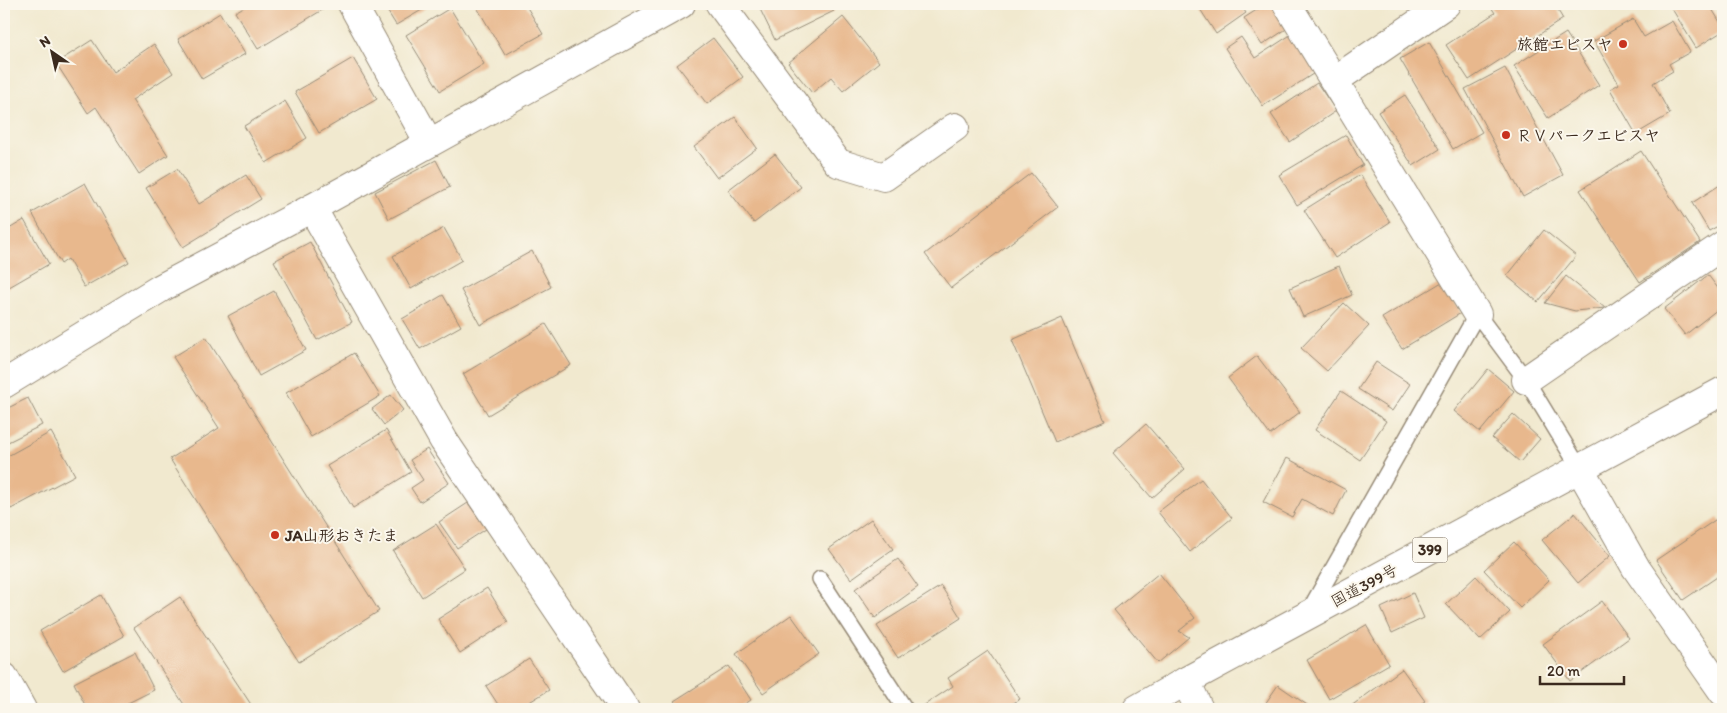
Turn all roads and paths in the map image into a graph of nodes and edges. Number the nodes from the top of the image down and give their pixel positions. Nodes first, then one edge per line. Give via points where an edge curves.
1 (352, 4) edge
2 (681, 4) edge
3 (720, 4) edge
4 (1287, 4) edge
5 (1446, 4) edge
6 (1335, 80) junction
7 (955, 127) dead end
8 (429, 143) junction
9 (312, 208) junction
10 (1723, 245) edge
11 (1477, 314) junction
12 (1526, 380) junction
13 (4, 384) edge
14 (1723, 391) edge
15 (1580, 468) junction
16 (820, 579) dead end
17 (1306, 616) junction
18 (4, 677) edge
19 (1186, 681) junction
20 (1723, 692) edge
21 (22, 709) edge
22 (624, 709) edge
23 (905, 709) edge
24 (1137, 709) edge
25 (1199, 709) edge

1 - 8 main road
2 - 8 main road
3 - 7 main road via 838,163 884,177
4 - 6 main road
5 - 6 main road
6 - 11 main road
8 - 9 main road
9 - 13 main road via 161,288
9 - 22 main road via 444,440
10 - 12 main road
11 - 12 lane
11 - 17 lane
12 - 15 lane
14 - 15 main road, 国道399号 / 399
15 - 17 main road, 国道399号 / 399
15 - 20 main road via 1636,568
16 - 23 lane
17 - 19 main road, 国道399号 / 399
18 - 21 main road
19 - 24 main road, 国道399号 / 399
19 - 25 main road

